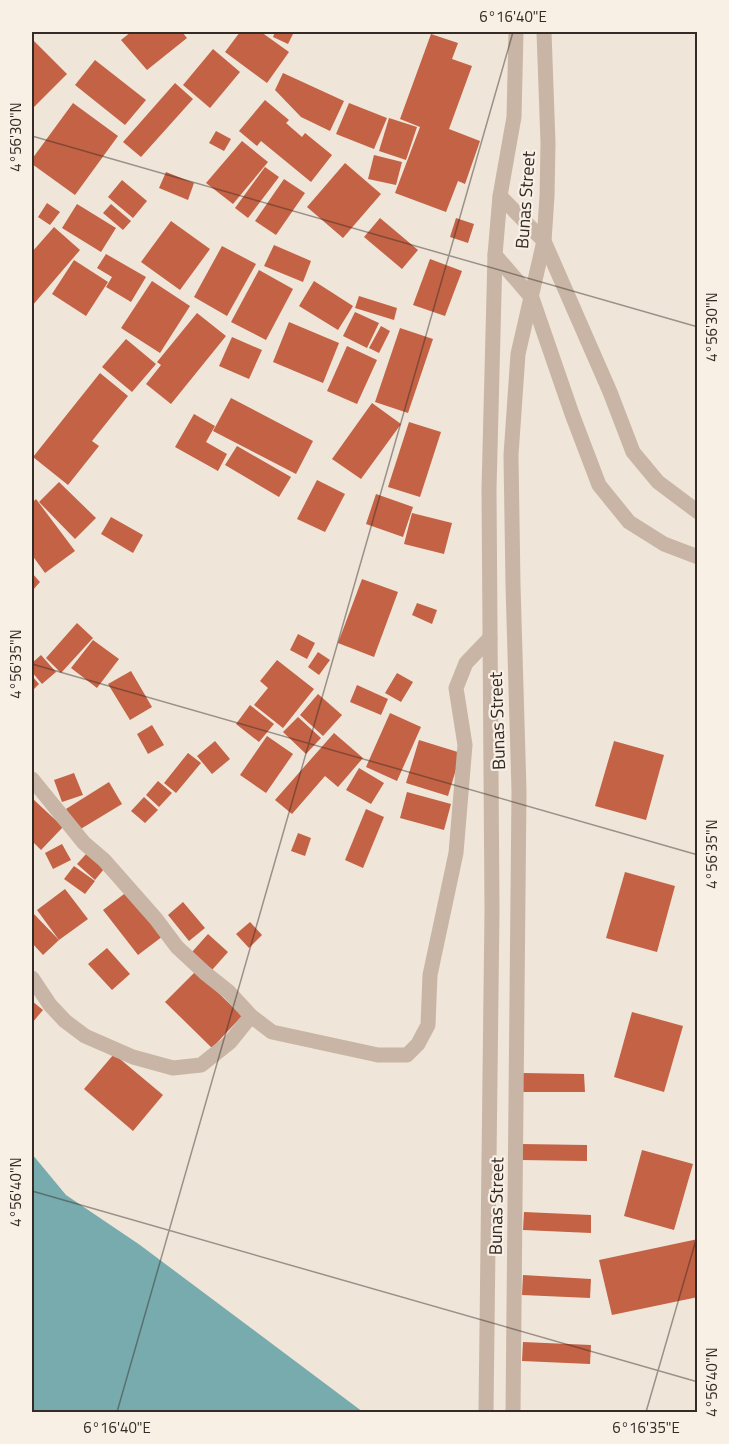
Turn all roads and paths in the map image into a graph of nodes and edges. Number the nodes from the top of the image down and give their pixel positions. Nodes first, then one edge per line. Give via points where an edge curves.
1 (516, 32) edge
2 (544, 32) edge
3 (500, 196) junction
4 (544, 241) junction
5 (495, 255) junction
6 (532, 298) junction
7 (698, 512) edge
8 (698, 557) edge
9 (490, 638) junction
10 (32, 778) edge
11 (32, 978) edge
12 (251, 1016) junction
13 (486, 1413) edge
14 (513, 1413) edge

1 - 3 street, Bunas Street via 514,117
2 - 4 street, Bunas Street via 548,143
3 - 4 street
3 - 5 street, Bunas Street
4 - 6 street, Bunas Street
4 - 7 street via 633,452 658,482
5 - 6 street
5 - 9 street, Bunas Street
6 - 8 street via 599,485 629,522 664,544
6 - 14 street, Bunas Street via 518,354 512,455 519,791
9 - 12 street via 466,663 456,688 465,745 456,853 430,975 428,1025 418,1044 407,1055 378,1055 272,1032
9 - 13 street, Bunas Street via 492,910
10 - 12 street via 177,947
11 - 12 street via 64,1021 85,1036 133,1057 173,1068 201,1065 230,1042

